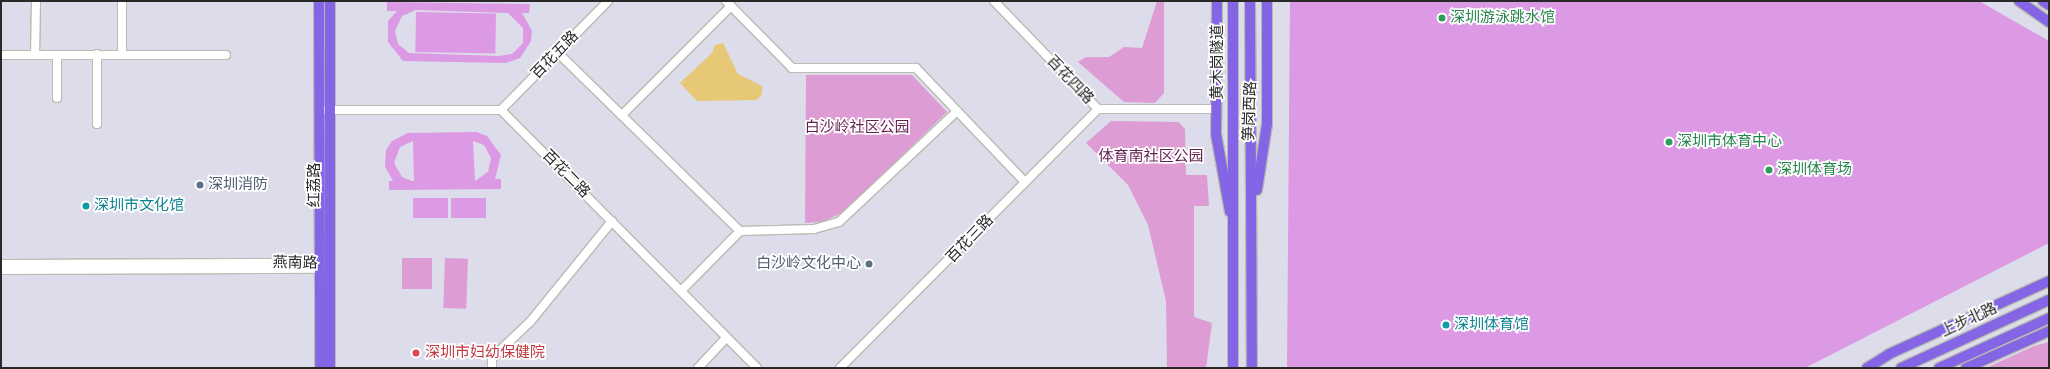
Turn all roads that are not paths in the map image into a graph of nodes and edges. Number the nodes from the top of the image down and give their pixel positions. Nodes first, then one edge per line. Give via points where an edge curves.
1 (36, 1) edge
2 (122, 1) edge
3 (319, 1) edge
4 (330, 1) edge
5 (608, 1) edge
6 (994, 1) edge
7 (1217, 1) edge
8 (1233, 1) edge
9 (1250, 1) edge
10 (1266, 1) edge
11 (2019, 1) edge
12 (729, 3) edge
13 (2049, 22) edge
14 (558, 53) junction
15 (97, 54) junction
16 (122, 54) junction
17 (1, 55) edge
18 (35, 55) junction
19 (57, 55) junction
20 (226, 55) dead end
21 (57, 98) dead end
22 (1098, 109) junction
23 (325, 110) junction
24 (501, 110) junction
25 (1216, 110) junction
26 (957, 111) junction
27 (622, 115) junction
28 (1233, 123) joint
29 (97, 124) dead end
30 (1025, 182) junction
31 (612, 220) junction
32 (1233, 220) junction
33 (1252, 221) junction
34 (740, 231) junction
35 (1, 264) edge
36 (330, 264) junction
37 (320, 266) junction
38 (1, 270) edge
39 (2049, 281) edge
40 (681, 291) junction
41 (2049, 300) edge
42 (2047, 320) edge
43 (2049, 331) edge
44 (726, 338) junction
45 (320, 368) edge
46 (330, 368) edge
47 (492, 368) edge
48 (698, 368) edge
49 (757, 368) edge
50 (840, 368) edge
51 (1233, 368) edge
52 (1252, 368) edge
53 (1867, 368) edge
54 (1901, 368) edge
55 (1939, 368) edge
56 (1966, 368) edge

1 - 18 street
2 - 16 street
3 - 23 main road, 红荔路
4 - 23 main road, 红荔路
5 - 14 street, 百花五路
6 - 22 street, 百花四路
7 - 25 main road, 笋岗西路
8 - 28 main road, 黄木岗隧道
9 - 33 main road, 笋岗西路
10 - 33 main road, 笋岗西路 via 1266,132
11 - 13 main road
12 - 26 street via 792,68 916,68
12 - 27 street
14 - 24 street, 百花五路
14 - 27 street
15 - 16 street
15 - 19 street
15 - 29 street
16 - 20 street
17 - 18 street
18 - 19 street
19 - 21 street
22 - 25 street, 百花四路
22 - 30 street, 百花三路
23 - 24 street
23 - 36 main road, 红荔路
23 - 37 main road, 红荔路
24 - 31 street, 百花二路
25 - 32 main road, 笋岗西路 via 1221,167
26 - 30 street
26 - 34 street via 839,222 814,229
27 - 34 street
28 - 32 main road, 笋岗西路
30 - 50 street, 百花三路
31 - 40 street, 百花二路
31 - 47 street via 530,322 492,358
32 - 51 main road, 笋岗西路
33 - 52 main road, 笋岗西路
34 - 40 street
35 - 37 street, 燕南路
36 - 37 street, 燕南路
36 - 46 main road, 红荔路
37 - 38 street, 燕南路
37 - 45 main road, 红荔路
39 - 53 main road via 1889,354
40 - 44 street, 百花二路
41 - 54 main road, 上步北路
42 - 55 main road, 上步北路
43 - 56 main road
44 - 48 street
44 - 49 street, 百花二路

